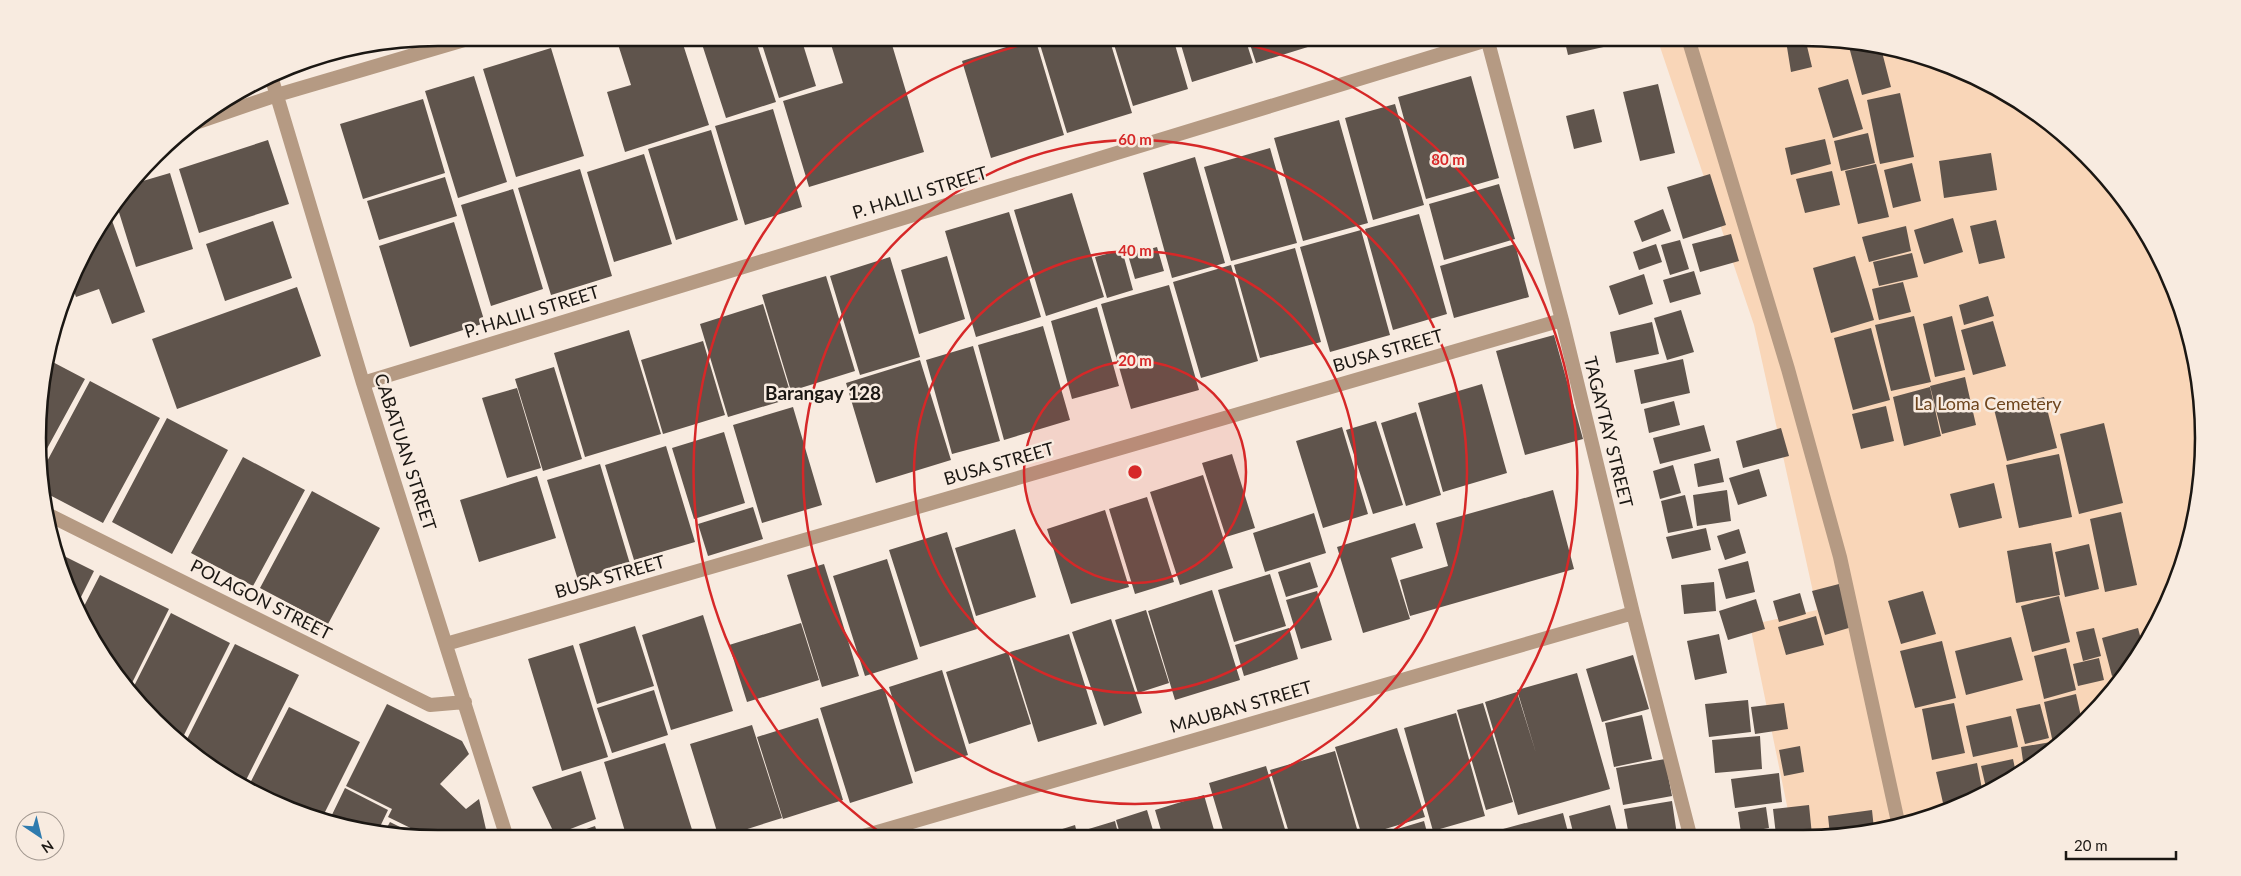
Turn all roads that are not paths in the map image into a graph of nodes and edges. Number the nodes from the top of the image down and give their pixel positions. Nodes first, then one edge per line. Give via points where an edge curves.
1 (444, 46) edge
2 (1464, 46) edge
3 (1489, 46) edge
4 (1690, 46) edge
5 (273, 83) edge
6 (277, 95) junction
7 (214, 116) edge
8 (1562, 320) junction
9 (363, 383) junction
10 (55, 518) edge
11 (1633, 613) junction
12 (446, 644) junction
13 (465, 702) junction
14 (1897, 818) edge
15 (505, 830) edge
16 (887, 830) edge
17 (1689, 830) edge

1 - 6 street
2 - 9 street, P. HALILI STREET
3 - 8 street, TAGAYTAY STREET
4 - 14 street via 1788,369 1837,548
5 - 6 street, CABATUAN STREET
6 - 7 street
6 - 9 street, CABATUAN STREET
8 - 11 street, TAGAYTAY STREET
8 - 12 street, BUSA STREET
9 - 12 street, CABATUAN STREET
10 - 13 street, POLAGON STREET via 430,705
11 - 16 street, MAUBAN STREET
11 - 17 street, TAGAYTAY STREET
12 - 13 street, CABATUAN STREET
13 - 15 street, CABATUAN STREET

